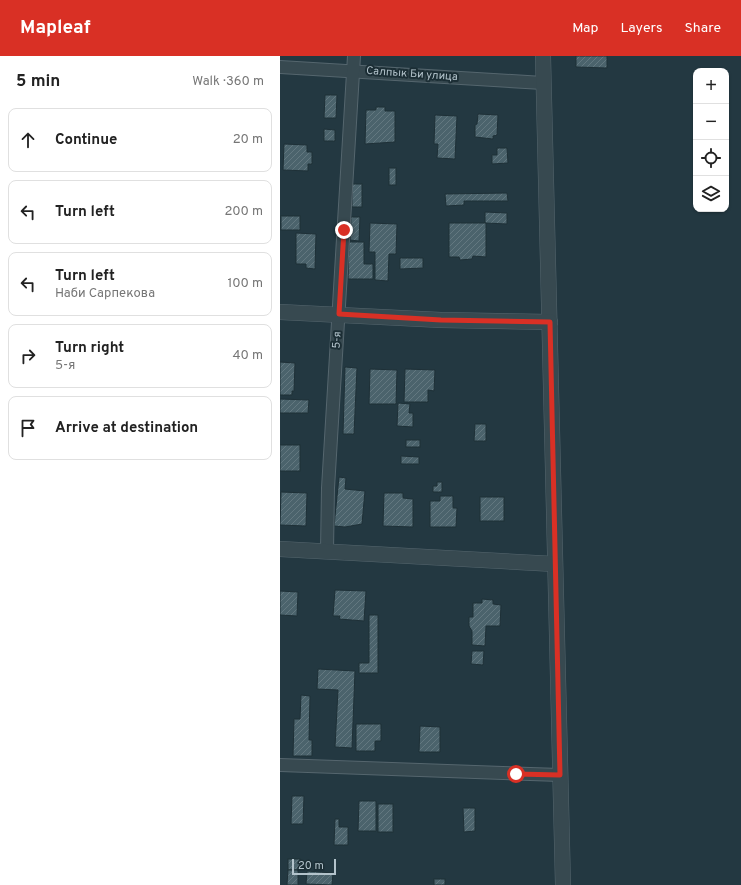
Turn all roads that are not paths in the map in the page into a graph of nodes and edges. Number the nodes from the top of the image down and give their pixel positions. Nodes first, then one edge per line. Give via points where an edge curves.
1 (354, 56) edge
2 (543, 56) edge
3 (280, 67) edge
4 (354, 70) junction
5 (543, 83) junction
6 (280, 312) edge
7 (339, 314) junction
8 (550, 322) junction
9 (280, 549) edge
10 (327, 552) junction
11 (554, 564) junction
12 (280, 765) edge
13 (560, 775) junction
14 (563, 885) edge

1 - 4 street, 5-я
2 - 5 street
3 - 4 street, Салпык Би улица
4 - 5 street, Салпык Би улица
4 - 7 street, 5-я
5 - 8 street
6 - 7 street
7 - 8 street via 441,320
7 - 10 street, 5-я via 328,488
8 - 11 street
9 - 10 street
10 - 11 street
11 - 13 street
12 - 13 street
13 - 14 street

